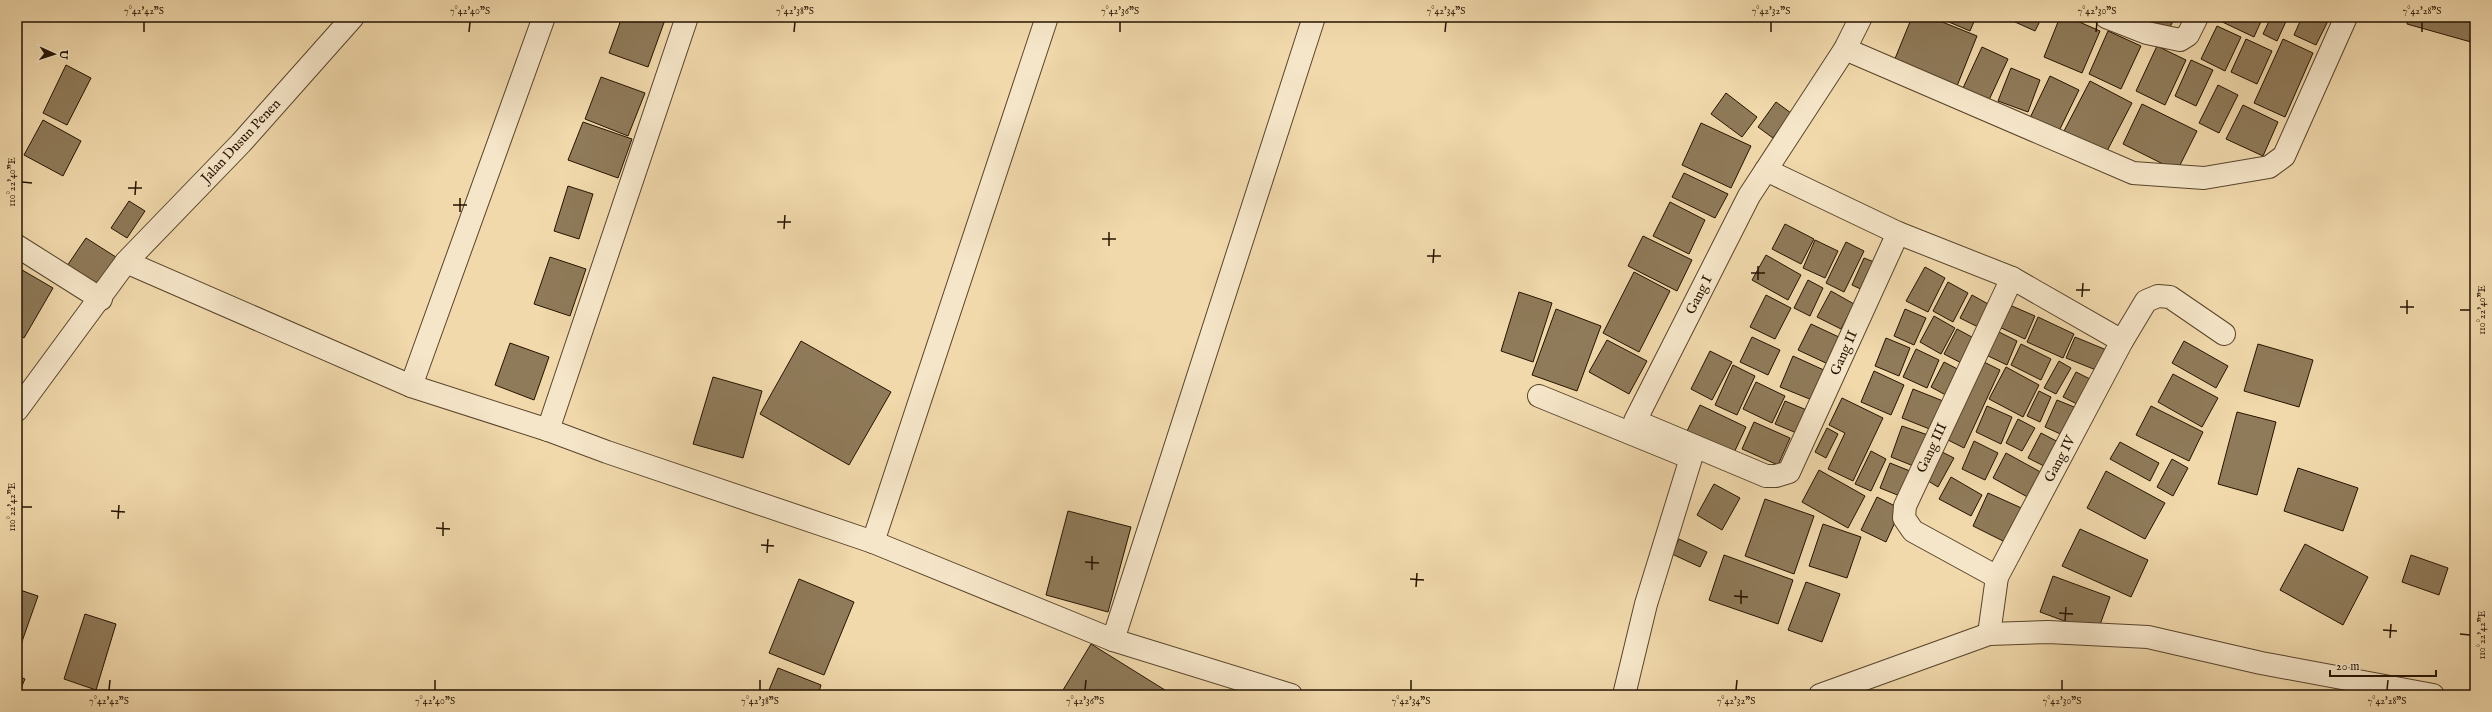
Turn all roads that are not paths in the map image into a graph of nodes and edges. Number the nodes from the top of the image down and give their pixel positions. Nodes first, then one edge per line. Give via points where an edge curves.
1 (353, 17) edge
2 (544, 17) edge
3 (687, 17) edge
4 (1047, 17) edge
5 (1314, 17) edge
6 (2106, 17) edge
7 (2197, 17) edge
8 (2346, 17) edge
9 (1854, 19) edge
10 (1845, 49) junction
11 (1766, 170) junction
12 (1898, 233) junction
13 (17, 246) edge
14 (126, 262) junction
15 (2012, 278) junction
16 (101, 299) junction
17 (2224, 334) dead end
18 (2122, 341) junction
19 (411, 386) junction
20 (1539, 396) dead end
21 (17, 410) edge
22 (548, 430) junction
23 (1655, 436) junction
24 (873, 542) junction
25 (1998, 577) junction
26 (1989, 634) junction
27 (1113, 640) junction
28 (2408, 692) edge
29 (1291, 695) edge
30 (1624, 695) edge
31 (1820, 695) edge
32 (2433, 695) edge

1 - 14 street, Jalan Dusun Penen via 241,143
2 - 19 street
3 - 22 street
4 - 24 street
5 - 27 street
6 - 7 street via 2147,33 2180,40 2188,35
8 - 10 street via 2284,156 2269,167 2204,178 2133,173
9 - 10 street, Gang I
10 - 11 street, Gang I
11 - 12 street
11 - 23 street, Gang I via 1749,196 1635,421
12 - 15 street
12 - 23 street, Gang II via 1789,472 1766,476
13 - 16 street
14 - 16 street, Jalan Dusun Penen
14 - 19 street
15 - 18 street
15 - 25 street, Gang III via 1904,506 1904,518 1913,531
16 - 21 street, Jalan Dusun Penen
17 - 18 street, Gang IV via 2170,297 2158,296 2146,300
18 - 25 street, Gang IV
19 - 22 street
20 - 23 street
22 - 24 street
23 - 30 street via 1692,458 1646,604
24 - 27 street
25 - 26 street, Gang IV
26 - 28 street via 2048,632 2148,637 2261,663
26 - 31 street
27 - 29 street
28 - 32 street

